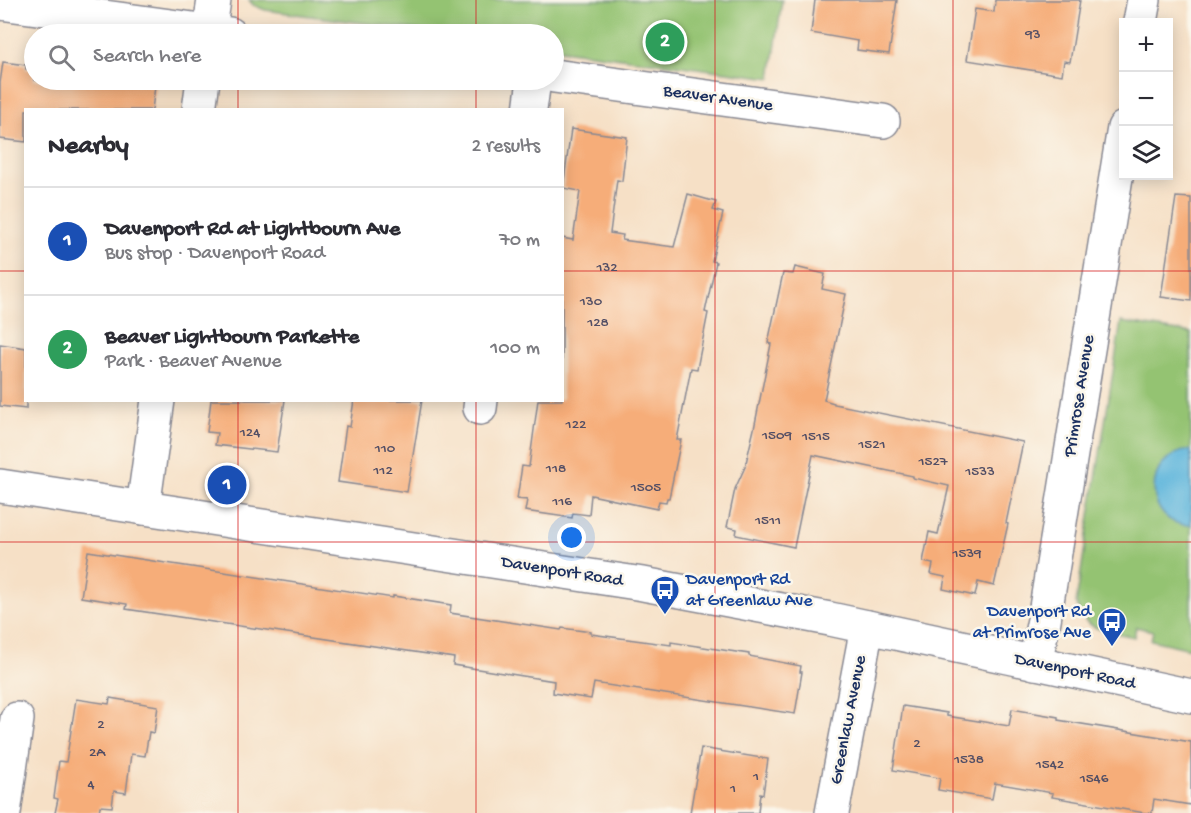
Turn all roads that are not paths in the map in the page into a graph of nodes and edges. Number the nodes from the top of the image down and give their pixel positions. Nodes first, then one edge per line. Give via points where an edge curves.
1 (214, 0) edge
2 (1144, 0) edge
3 (0, 3) edge
4 (1141, 18) edge
5 (146, 24) edge
6 (215, 24) edge
7 (564, 77) edge
8 (202, 90) edge
9 (533, 90) edge
10 (199, 108) edge
11 (530, 108) edge
12 (883, 121) dead end
13 (1119, 159) edge
14 (158, 402) edge
15 (0, 486) edge
16 (143, 508) junction
17 (867, 627) junction
18 (1035, 663) junction
19 (1191, 696) edge
20 (17, 719) dead end
21 (4, 813) edge
22 (832, 813) edge

1 - 6 street
2 - 4 street
3 - 5 street
7 - 12 street, Beaver Avenue
8 - 10 street
9 - 11 street
13 - 18 street, Primrose Avenue
14 - 16 street
15 - 16 street, Davenport Road
16 - 17 street, Davenport Road via 643,584
17 - 18 street, Davenport Road
17 - 22 street, Greenlaw Avenue
18 - 19 street, Davenport Road
20 - 21 street

